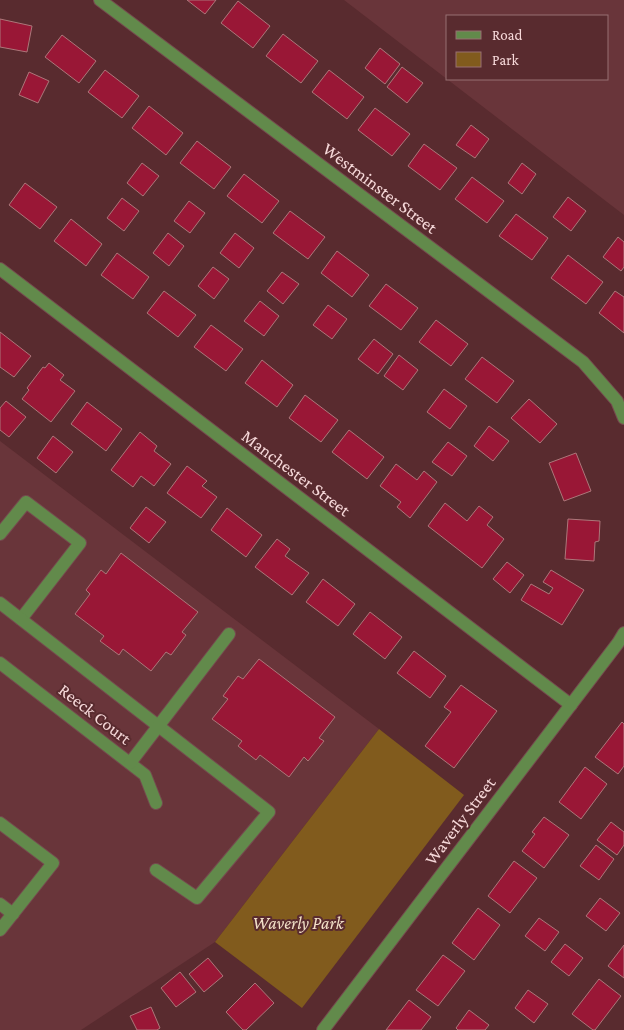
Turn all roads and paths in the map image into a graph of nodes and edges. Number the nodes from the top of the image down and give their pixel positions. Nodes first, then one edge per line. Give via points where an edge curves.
1 (100, 0) edge
2 (0, 269) edge
3 (624, 418) edge
4 (0, 534) edge
5 (0, 603) edge
6 (21, 619) junction
7 (624, 632) edge
8 (229, 634) dead end
9 (0, 663) edge
10 (571, 705) junction
11 (159, 726) junction
12 (130, 763) junction
13 (156, 803) dead end
14 (0, 823) edge
15 (156, 870) dead end
16 (0, 904) edge
17 (13, 914) junction
18 (0, 930) edge
19 (322, 1030) edge

1 - 3 street, Westminster Street via 583,362 617,401
2 - 10 street, Manchester Street
4 - 6 street via 26,502 80,543
5 - 6 street
6 - 11 street
7 - 10 street, Waverly Street
8 - 11 street
9 - 12 street, Reeck Court
10 - 19 street, Waverly Street
11 - 12 street
11 - 15 street via 269,812 197,898
12 - 13 street, Reeck Court via 145,775
14 - 17 street via 53,863
16 - 17 street
17 - 18 street

